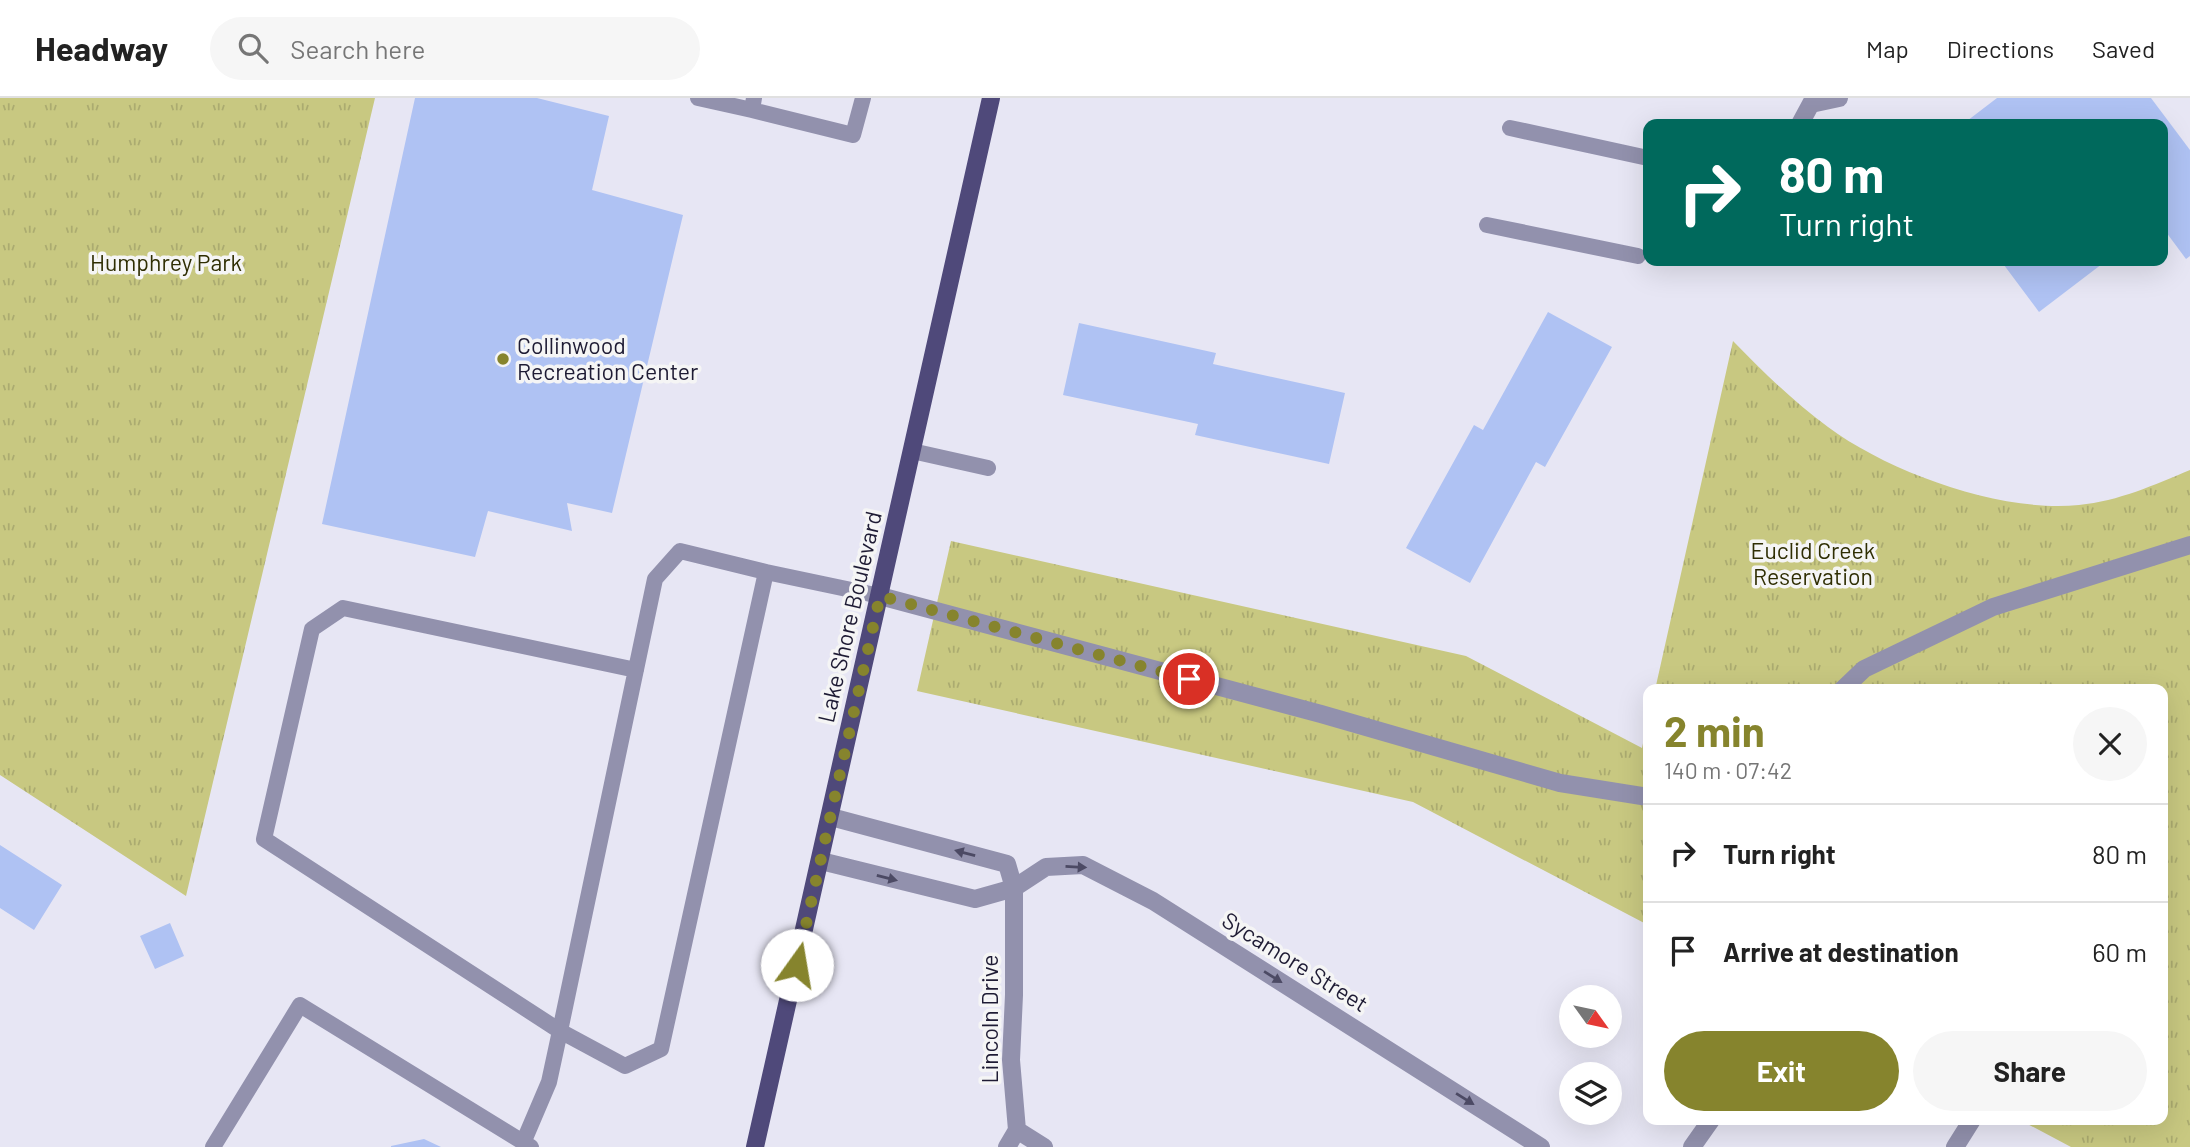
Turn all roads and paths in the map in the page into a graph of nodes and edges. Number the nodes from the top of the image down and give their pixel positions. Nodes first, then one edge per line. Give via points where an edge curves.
1 (698, 98) edge
2 (863, 98) edge
3 (990, 98) edge
4 (1839, 98) edge
5 (1813, 101) edge
6 (753, 104) edge
7 (1803, 119) edge
8 (1510, 128) dead end
9 (1643, 157) edge
10 (1488, 225) dead end
11 (1638, 256) dead end
12 (912, 451) junction
13 (988, 468) dead end
14 (2190, 545) edge
15 (765, 572) junction
16 (880, 596) junction
17 (636, 670) junction
18 (1848, 684) edge
19 (1643, 796) edge
20 (831, 817) junction
21 (821, 861) junction
22 (1014, 888) junction
23 (559, 1031) junction
24 (1707, 1125) edge
25 (1969, 1125) edge
26 (1017, 1130) junction
27 (527, 1145) edge
28 (213, 1147) edge
29 (755, 1147) edge
30 (1007, 1147) edge
31 (1045, 1147) edge
32 (1541, 1147) edge
33 (1692, 1147) edge
34 (1955, 1147) edge

1 - 6 lane
2 - 6 lane via 853,135
3 - 12 main road, Lake Shore Boulevard
4 - 5 street
5 - 7 street
8 - 9 lane
10 - 11 lane
12 - 13 lane
12 - 16 main road, Lake Shore Boulevard
14 - 18 street via 1993,607 1864,669
15 - 16 lane
15 - 17 lane via 680,551 655,579
15 - 23 lane via 660,1049 625,1066
16 - 19 street via 1560,783
16 - 20 main road, Lake Shore Boulevard
17 - 23 lane
17 - 23 lane via 343,608 312,629 264,839
20 - 21 main road, Lake Shore Boulevard
22 -> 20 street via 1007,864
21 -> 22 street, Sycamore Street via 975,900
21 - 29 main road, Lake Shore Boulevard
22 - 26 street, Lincoln Drive via 1011,1059
22 -> 32 street, Sycamore Street via 1046,867 1083,865 1153,901
23 - 27 lane
24 - 33 street
25 - 34 street
26 - 30 street
26 - 31 street
27 - 28 lane via 300,1005

